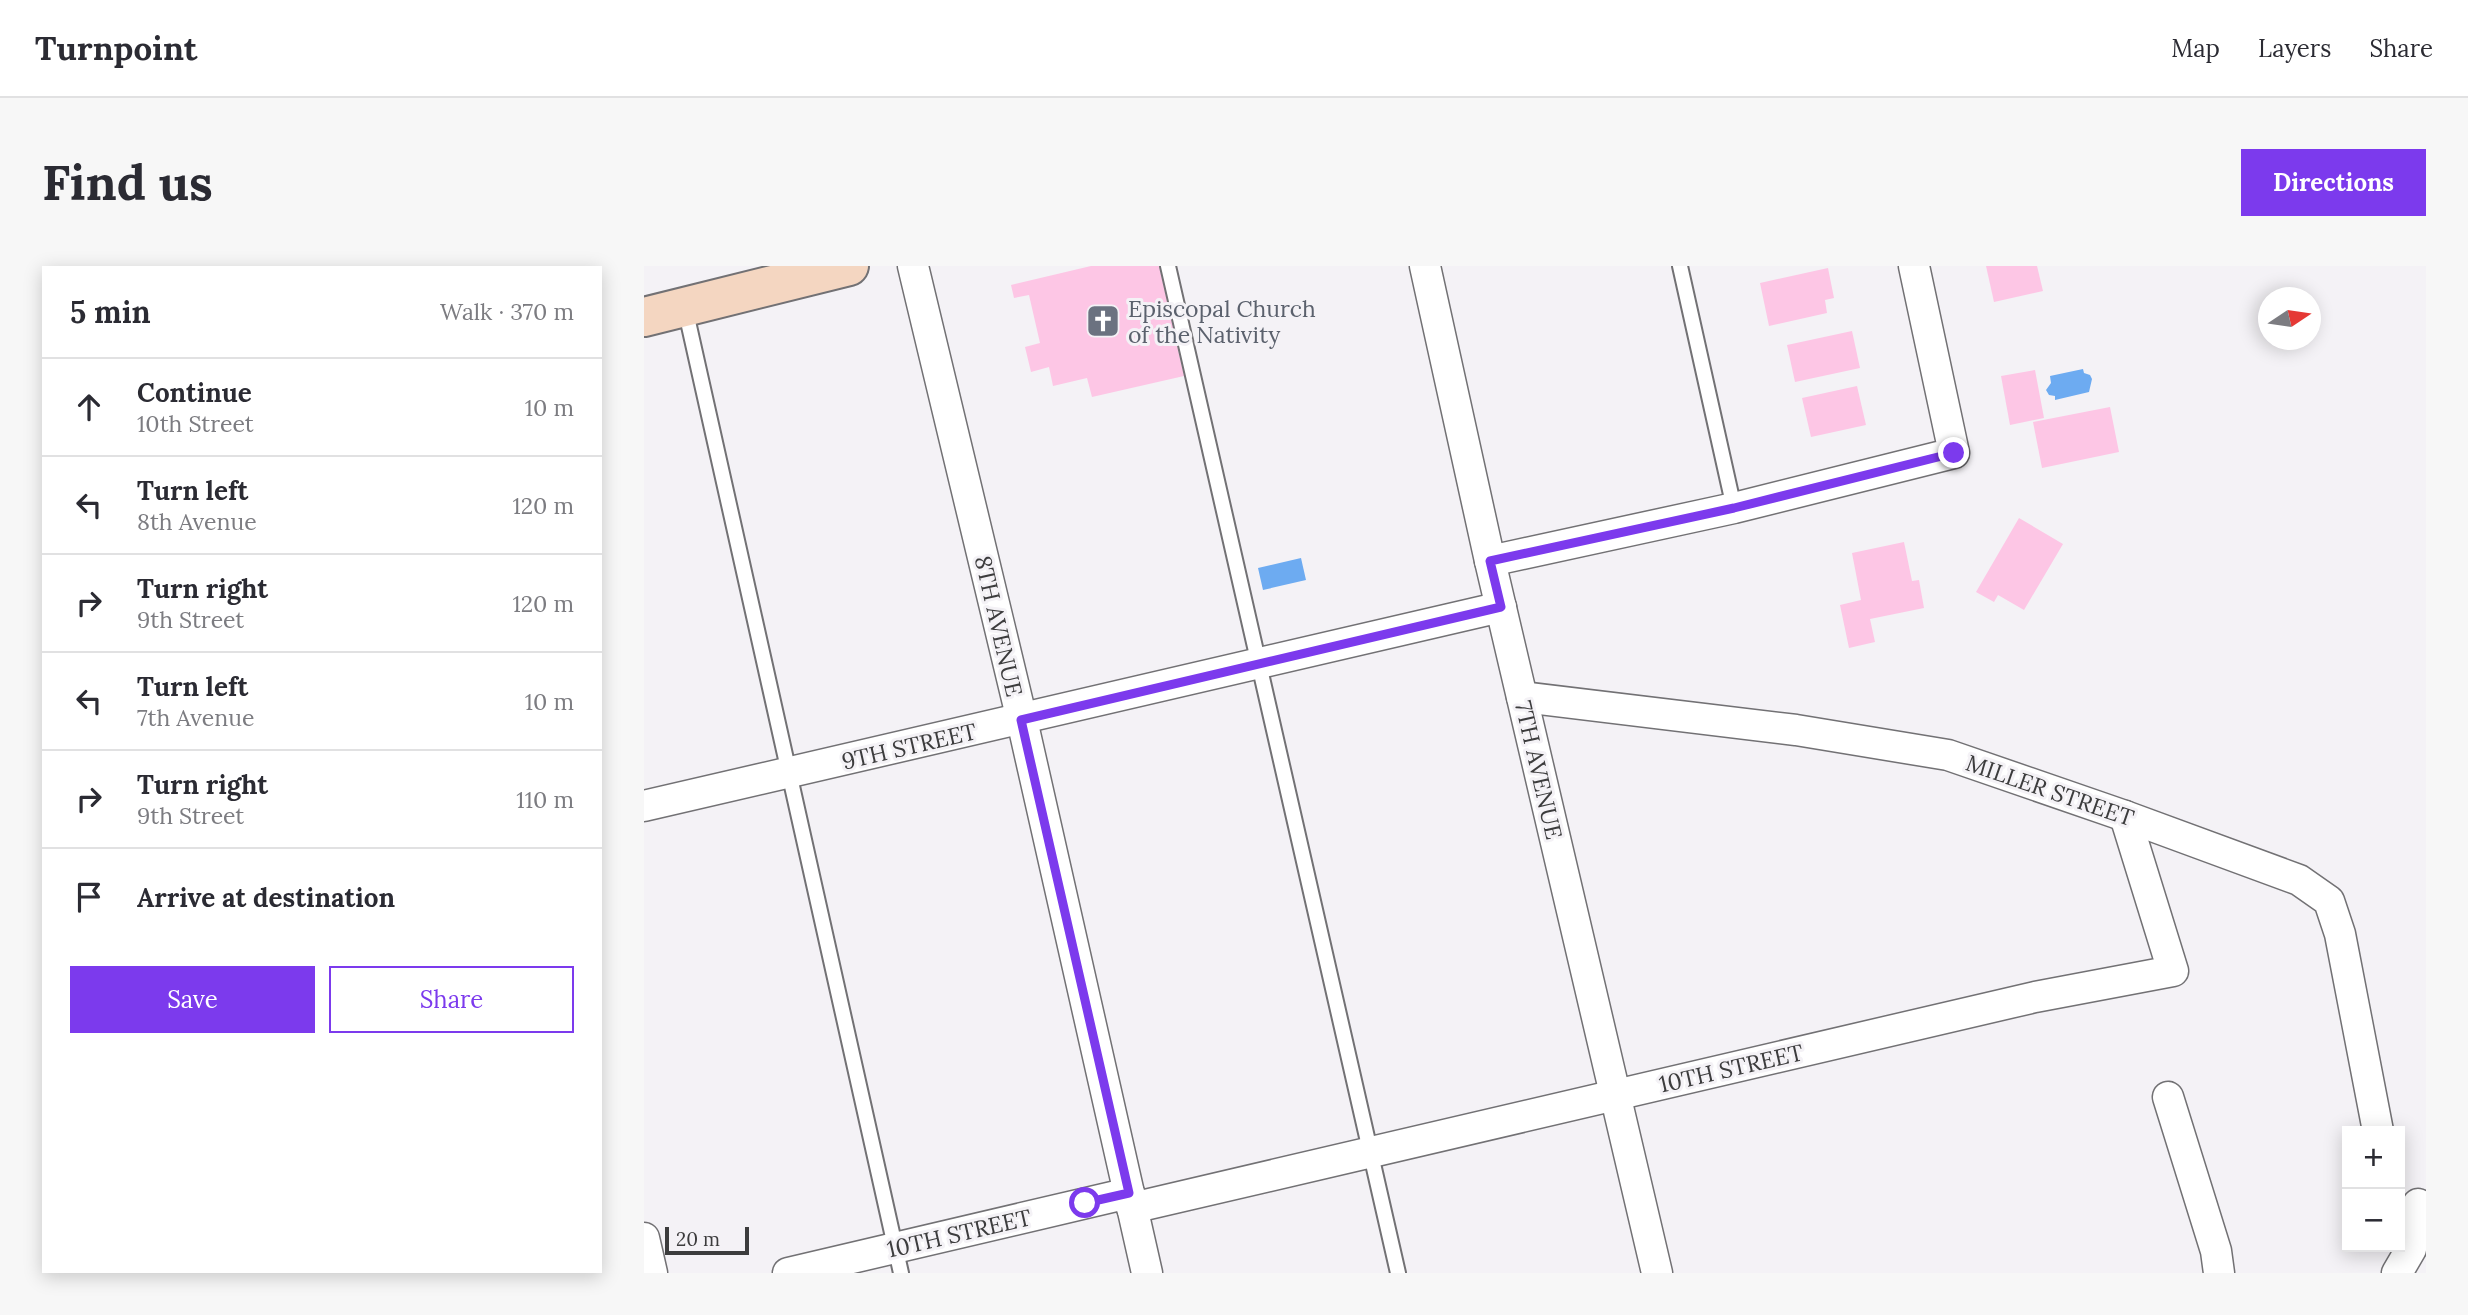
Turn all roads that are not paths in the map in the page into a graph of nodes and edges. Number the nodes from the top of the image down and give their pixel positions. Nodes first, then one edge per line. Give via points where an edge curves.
1 (849, 266) edge
2 (913, 266) edge
3 (1168, 266) edge
4 (1425, 266) edge
5 (1680, 266) edge
6 (1914, 266) edge
7 (684, 307) junction
8 (644, 317) edge
9 (1734, 508) junction
10 (1490, 561) junction
11 (1501, 607) junction
12 (1258, 665) junction
13 (1522, 697) junction
14 (1021, 720) junction
15 (790, 773) junction
16 (644, 806) edge
17 (2125, 816) junction
18 (1615, 1095) junction
19 (2168, 1097) dead end
20 (2377, 1126) edge
21 (1371, 1152) junction
22 (2414, 1199) edge
23 (1131, 1200) junction
24 (644, 1238) edge
25 (898, 1260) edge
26 (652, 1273) edge
27 (788, 1273) edge
28 (1147, 1273) edge
29 (1398, 1273) edge
30 (1657, 1273) edge
31 (2219, 1273) edge
32 (2397, 1273) edge

1 - 7 main road
2 - 14 street, 8TH AVENUE
3 - 12 lane
4 - 10 street, 7TH AVENUE
5 - 9 lane
6 - 9 street via 1954,453
7 - 8 main road
7 - 15 lane
9 - 10 street
10 - 11 street, 7TH AVENUE
11 - 12 street, 9TH STREET
11 - 13 street, 7TH AVENUE
12 - 14 street, 9TH STREET
12 - 21 lane
13 - 17 street, MILLER STREET via 1796,730 1948,755
13 - 18 street, 7TH AVENUE
14 - 15 street, 9TH STREET
14 - 23 street, 8TH AVENUE
15 - 16 street, 9TH STREET
15 - 25 lane
17 - 18 street, 10TH STREET via 2173,971 2035,997
17 - 20 street, MILLER STREET via 2299,880 2329,901 2340,934
18 - 21 street, 10TH STREET
18 - 30 street, 7TH AVENUE
19 - 31 street
21 - 23 street, 10TH STREET
21 - 29 lane
22 - 32 street via 2411,1249
23 - 25 street, 10TH STREET
23 - 28 street, 8TH AVENUE
24 - 26 street
25 - 27 street, 10TH STREET

